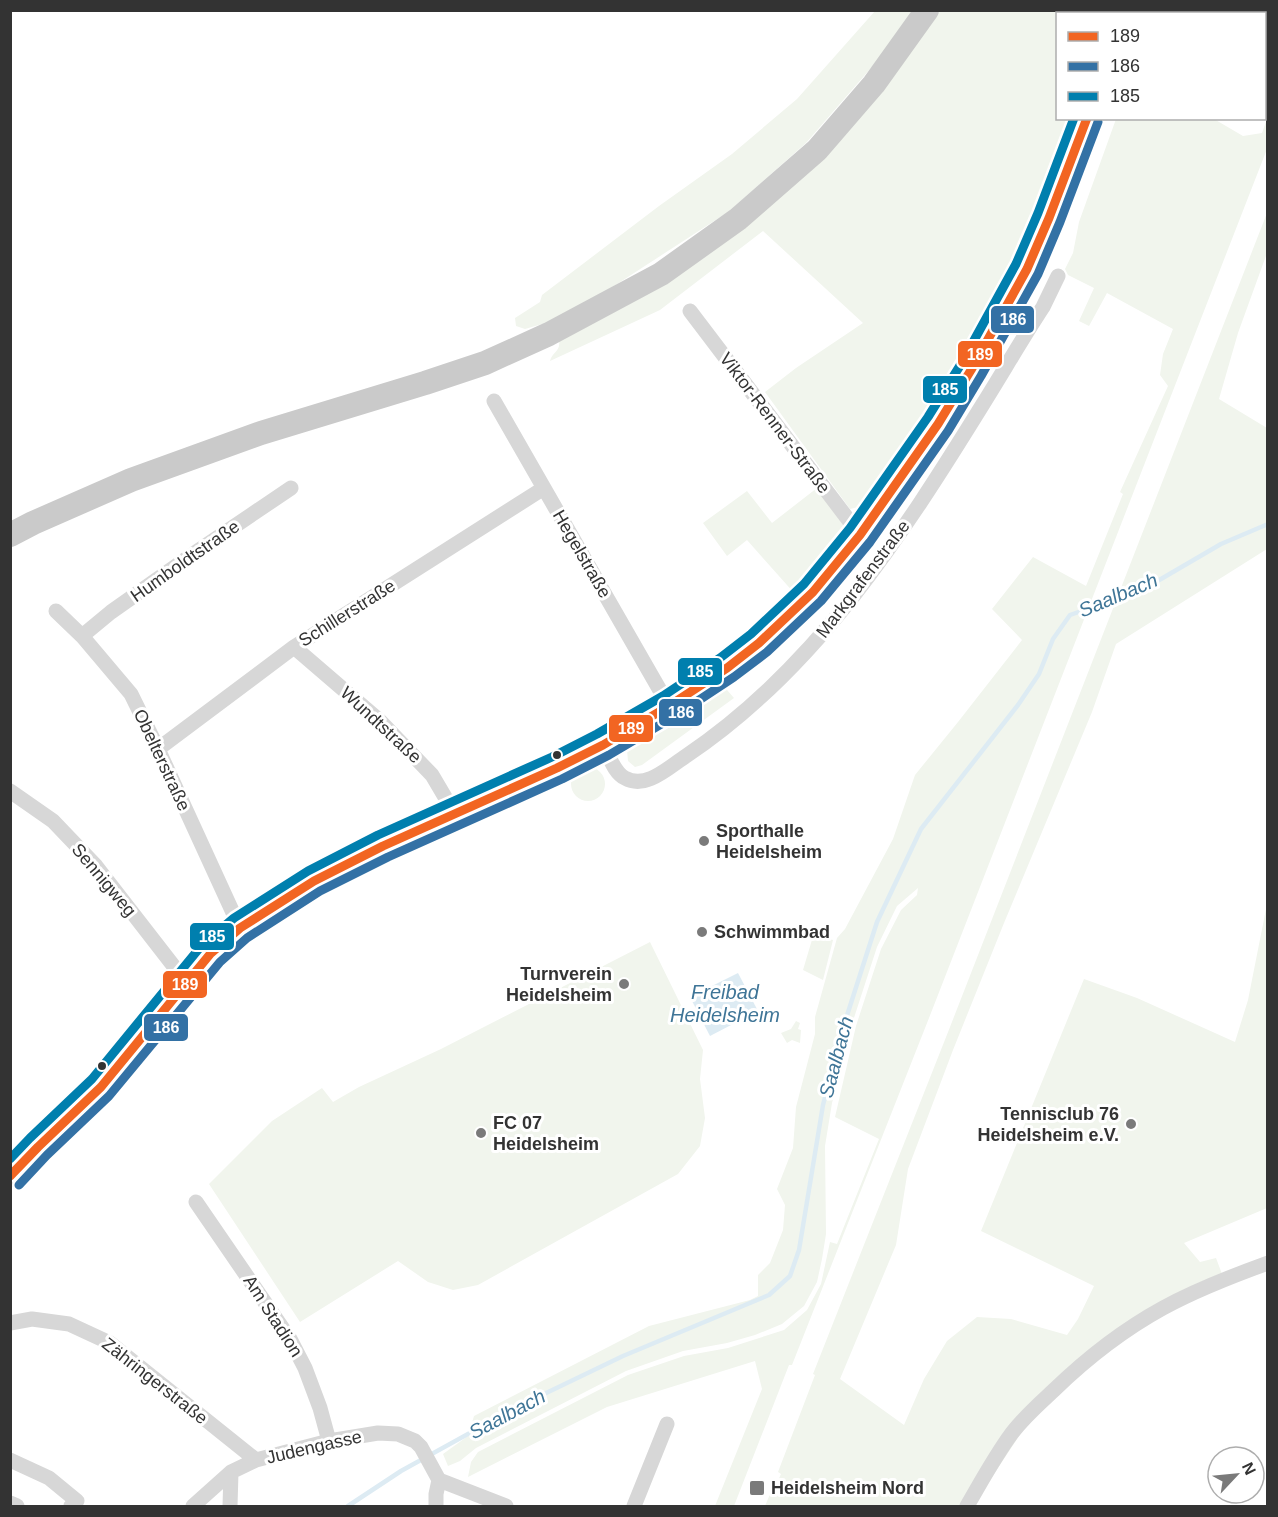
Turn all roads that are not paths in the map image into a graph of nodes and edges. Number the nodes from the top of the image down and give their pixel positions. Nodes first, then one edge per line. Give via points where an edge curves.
1 (927, 10) edge
2 (1086, 120) edge
3 (1058, 276) dead end
4 (690, 312) dead end
5 (494, 401) dead end
6 (291, 488) dead end
7 (544, 488) junction
8 (10, 535) edge
9 (860, 535) junction
10 (56, 611) dead end
11 (82, 636) junction
12 (294, 647) junction
13 (669, 706) junction
14 (603, 745) junction
15 (158, 748) junction
16 (10, 791) edge
17 (455, 814) junction
18 (240, 928) junction
19 (186, 982) junction
20 (10, 1177) edge
21 (196, 1202) dead end
22 (1268, 1263) edge
23 (10, 1323) edge
24 (667, 1424) dead end
25 (329, 1441) junction
26 (10, 1460) edge
27 (256, 1460) junction
28 (231, 1472) junction
29 (436, 1475) junction
30 (469, 1499) edge
31 (10, 1503) edge
32 (17, 1506) edge
33 (71, 1506) edge
34 (194, 1506) edge
35 (230, 1506) edge
36 (436, 1506) edge
37 (506, 1506) edge
38 (634, 1506) edge
39 (967, 1506) edge

1 - 8 main road via 874,84 817,150 738,219 662,274 485,363 185,460 130,480
2 - 9 street, Markgrafenstraße via 1027,269 989,339 938,424
3 - 14 street, Markgrafenstraße via 1043,307 928,491 837,617 800,658 732,721 653,777 643,781 624,778
4 - 9 street, Viktor-Renner-Straße
5 - 7 street, Hegelstraße
6 - 11 street, Humboldtstraße
7 - 12 street, Schillerstraße
7 - 13 street, Hegelstraße
9 - 13 street, Markgrafenstraße via 813,592 759,643
10 - 11 street, Obelterstraße
11 - 15 street, Obelterstraße via 131,694
12 - 15 street, Schillerstraße
12 - 17 street, Wundtstraße via 380,721 425,767
13 - 14 street, Markgrafenstraße
14 - 17 street, Markgrafenstraße
15 - 18 street, Obelterstraße
16 - 19 street, Sennigweg via 53,821 96,866
17 - 18 street, Markgrafenstraße via 314,881
18 - 19 street, Markgrafenstraße
19 - 20 street, Markgrafenstraße via 111,1076
21 - 25 street, Am Stadion via 290,1339 305,1368
22 - 39 street via 1164,1307 1083,1363 1012,1433
23 - 27 street, Zähringerstraße via 32,1319 69,1324 110,1343
24 - 38 street
25 - 27 street, Judengasse
25 - 29 street, Judengasse via 378,1433 408,1437 421,1447
26 - 33 street via 50,1478 77,1501
27 - 28 street, Judengasse
28 - 34 street, Judengasse
28 - 35 street
29 - 30 street
29 - 36 street
30 - 37 street
31 - 32 street

